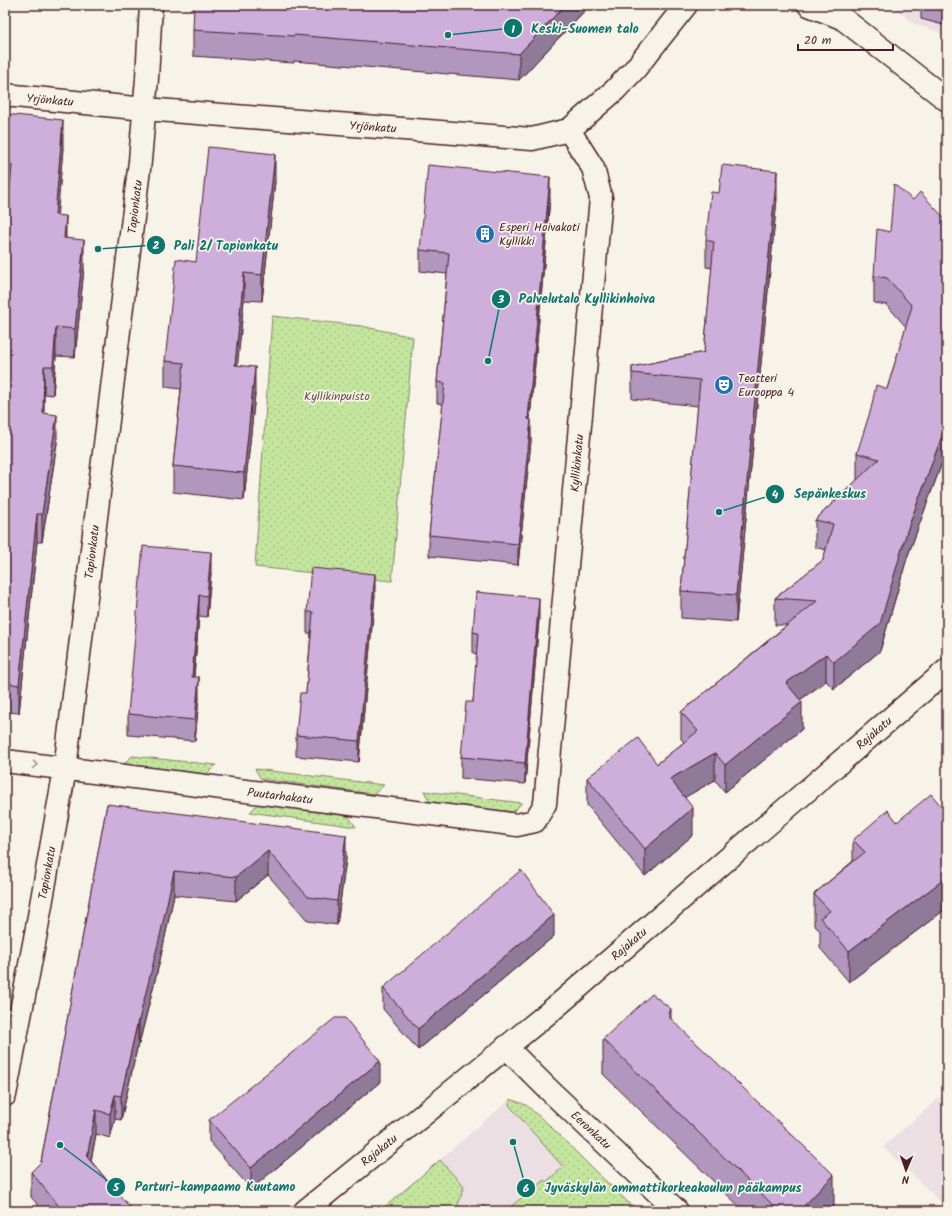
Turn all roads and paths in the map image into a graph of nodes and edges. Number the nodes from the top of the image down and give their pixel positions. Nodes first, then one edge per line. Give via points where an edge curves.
1 (151, 5) edge
2 (686, 5) edge
3 (809, 5) edge
4 (837, 12) edge
5 (5, 95) edge
6 (947, 100) edge
7 (145, 109) junction
8 (569, 130) junction
9 (947, 670) edge
10 (5, 761) edge
11 (65, 769) junction
12 (546, 804) joint
13 (506, 1047) junction
14 (5, 1095) edge
15 (305, 1211) edge
16 (677, 1211) edge

1 - 7 street, Tapionkatu
2 - 8 street, Yrjönkatu via 635,69
3 - 4 street
4 - 6 street
5 - 7 street, Yrjönkatu
7 - 8 street, Yrjönkatu via 532,139
7 - 11 street, Tapionkatu
8 - 12 street, Kyllikinkatu via 593,168 601,198
9 - 13 street, Rajakatu
10 -> 11 street, Puutarhakatu
11 - 12 street, Puutarhakatu via 517,825 536,821
11 - 14 street, Tapionkatu
13 - 15 street, Rajakatu
13 - 16 street, Eeronkatu

